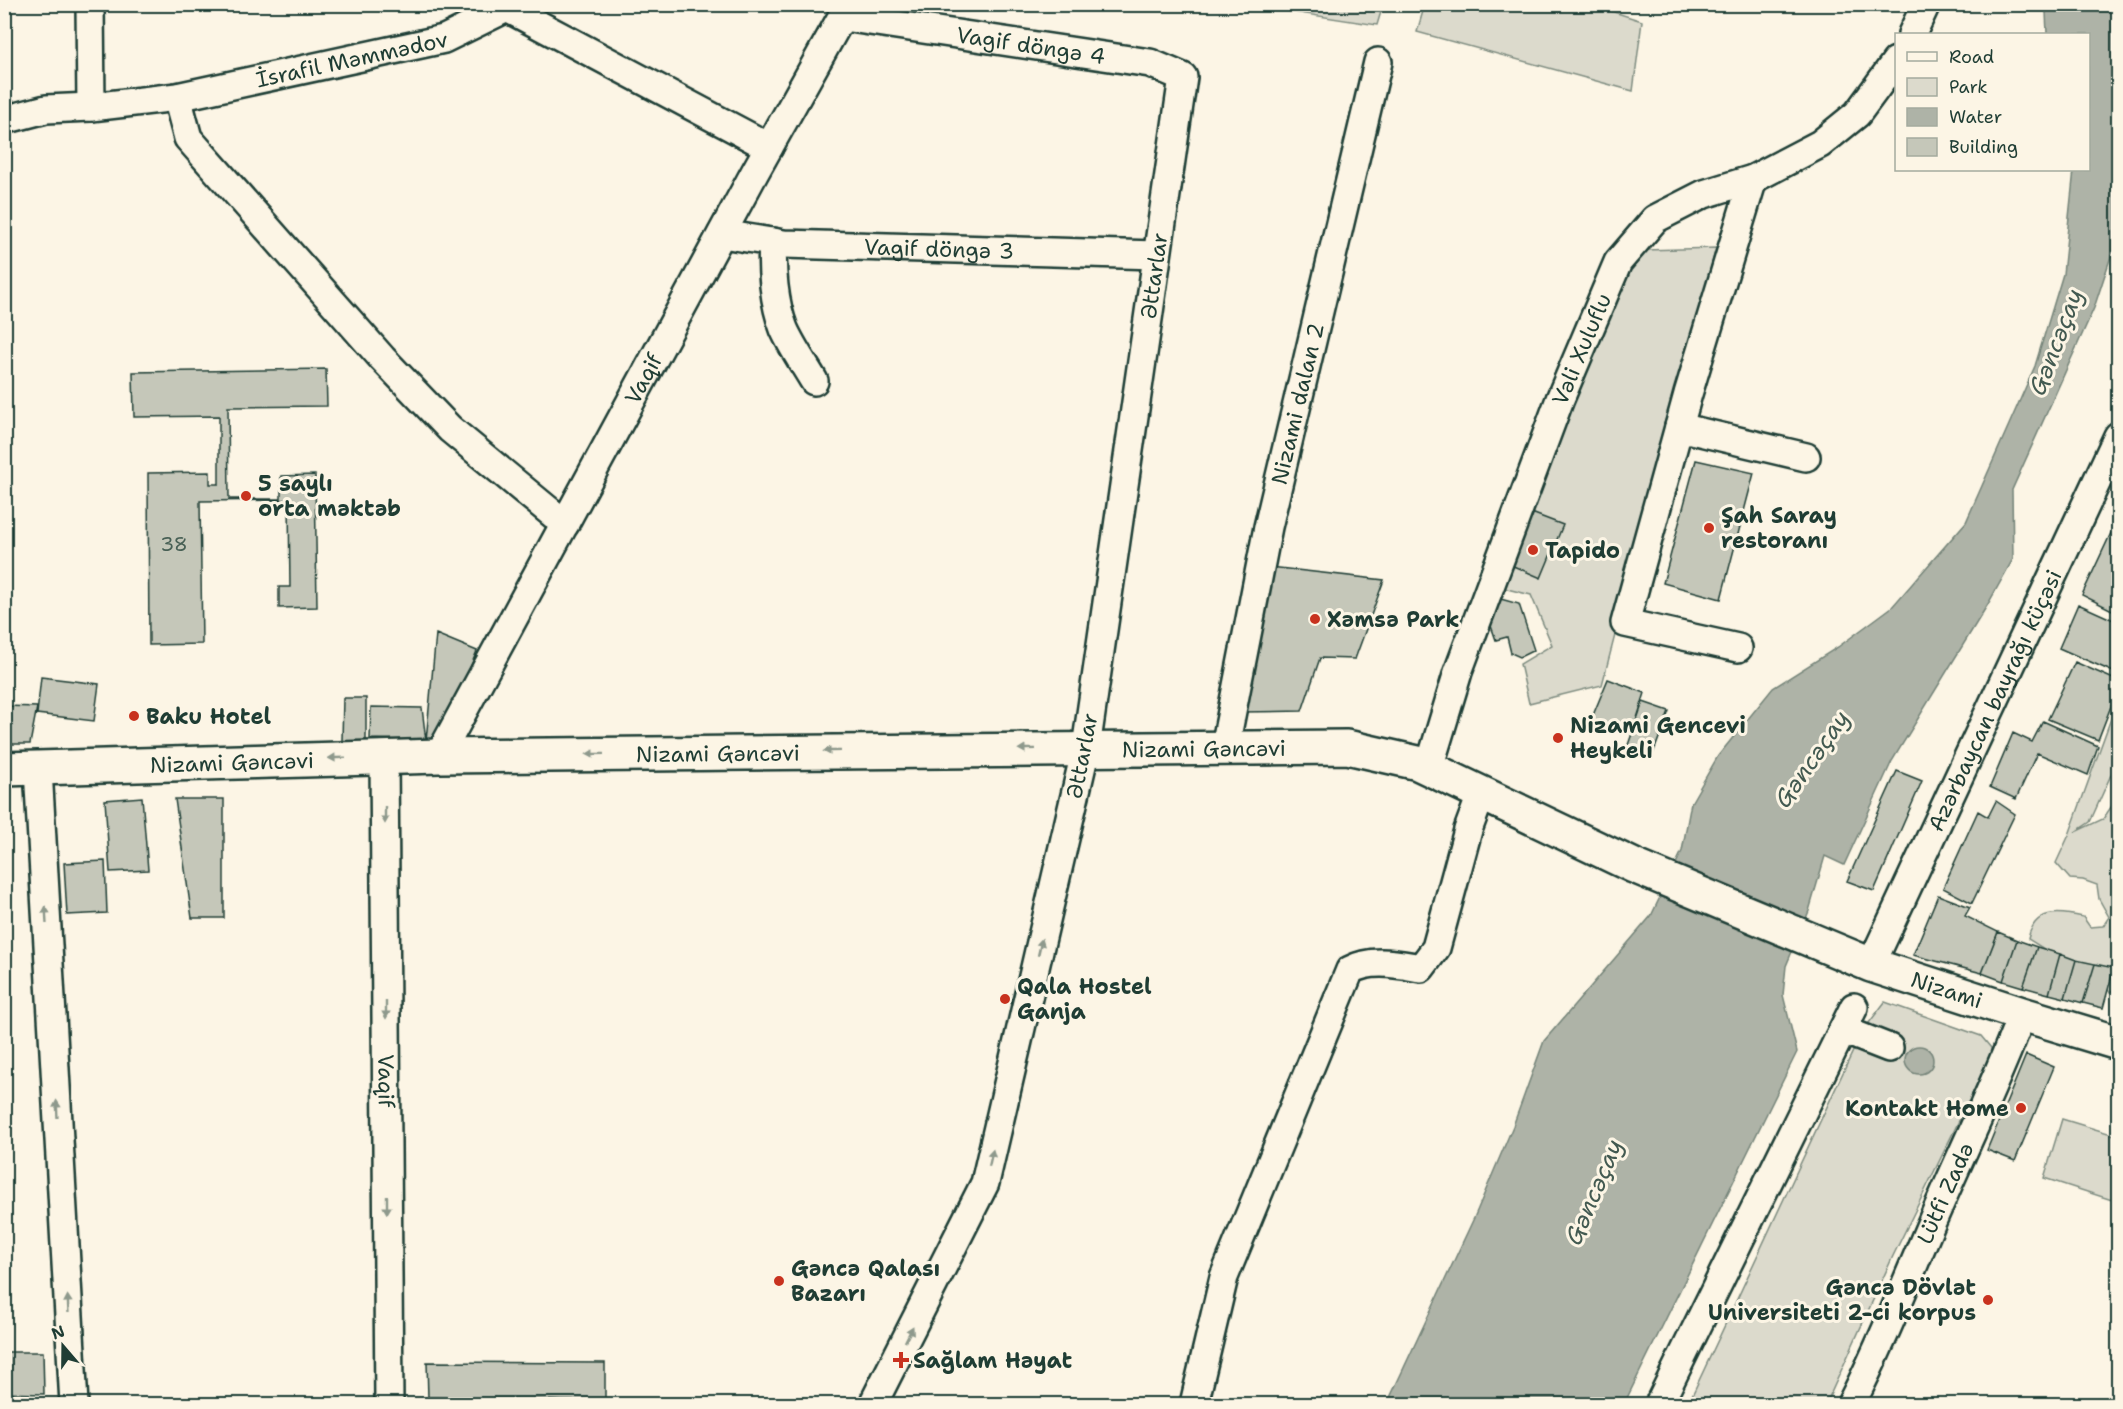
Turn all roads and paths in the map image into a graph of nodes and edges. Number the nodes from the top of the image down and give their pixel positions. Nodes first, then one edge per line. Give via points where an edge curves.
1 (90, 4) edge
2 (1926, 4) edge
3 (507, 6) edge
4 (846, 11) edge
5 (1912, 33) edge
6 (1378, 62) dead end
7 (1895, 62) edge
8 (1183, 77) joint
9 (177, 97) junction
10 (91, 107) junction
11 (4, 120) edge
12 (769, 147) junction
13 (1753, 178) junction
14 (722, 234) junction
15 (773, 242) junction
16 (1157, 255) junction
17 (814, 381) dead end
18 (1679, 427) junction
19 (2118, 436) edge
20 (1806, 457) dead end
21 (565, 524) junction
22 (1738, 648) dead end
23 (1225, 747) junction
24 (1086, 748) junction
25 (439, 756) junction
26 (384, 757) junction
27 (1429, 768) junction
28 (4, 769) edge
29 (38, 769) junction
30 (1489, 799) junction
31 (1871, 964) junction
32 (2022, 1014) junction
33 (2118, 1043) edge
34 (1889, 1048) dead end
35 (74, 1404) edge
36 (389, 1404) edge
37 (873, 1404) edge
38 (1194, 1404) edge
39 (1659, 1404) edge
40 (1851, 1404) edge

1 - 10 street
2 - 5 street
3 - 9 street, İsrafil Məmmədov via 444,39
3 - 12 street, İsrafil Məmmədov
4 - 8 street, Vagif döngə 4 via 1150,63
4 - 12 street, Vaqif
6 - 23 street, Nizami dalan 2 via 1268,527
7 - 13 street, Vəli Xuluflu via 1857,114 1830,136
8 - 16 street, Əttarlar
9 - 10 street, İsrafil Məmmədov
9 - 21 street via 188,138 382,358 450,429
10 - 11 street, İsrafil Məmmədov via 46,109
12 - 14 street, Vaqif
13 - 18 street
13 - 27 street, Vəli Xuluflu via 1704,194 1654,219 1618,262 1539,454 1458,672
14 - 15 street, Vagif döngə 3
14 - 21 street, Vaqif
15 - 16 street, Vagif döngə 3
15 - 17 street via 778,312
16 - 24 street, Əttarlar
18 - 20 street
18 - 22 street via 1625,623
19 - 31 street, Azərbaycan bayrağı küçəsi
21 - 25 street, Vaqif
23 - 24 main road, Nizami Gəncəvi
23 - 27 main road, Nizami Gəncəvi via 1347,747
24 -> 25 main road, Nizami Gəncəvi
37 -> 24 street, Əttarlar via 985,1183
25 - 26 main road, Nizami Gəncəvi
26 -> 29 main road, Nizami Gəncəvi
26 -> 36 street, Vaqif
27 - 30 main road, Nizami Gəncəvi
28 - 29 main road, Nizami Gəncəvi
35 -> 29 street
30 - 31 main road, Nizami via 1634,866
30 - 38 street via 1468,830 1436,948 1421,968 1391,963 1361,964 1350,970 1224,1277
31 - 32 main road, Nizami
32 - 33 main road
32 - 40 street, Lütfi Zadə via 1872,1364
34 - 39 street via 1848,1018

